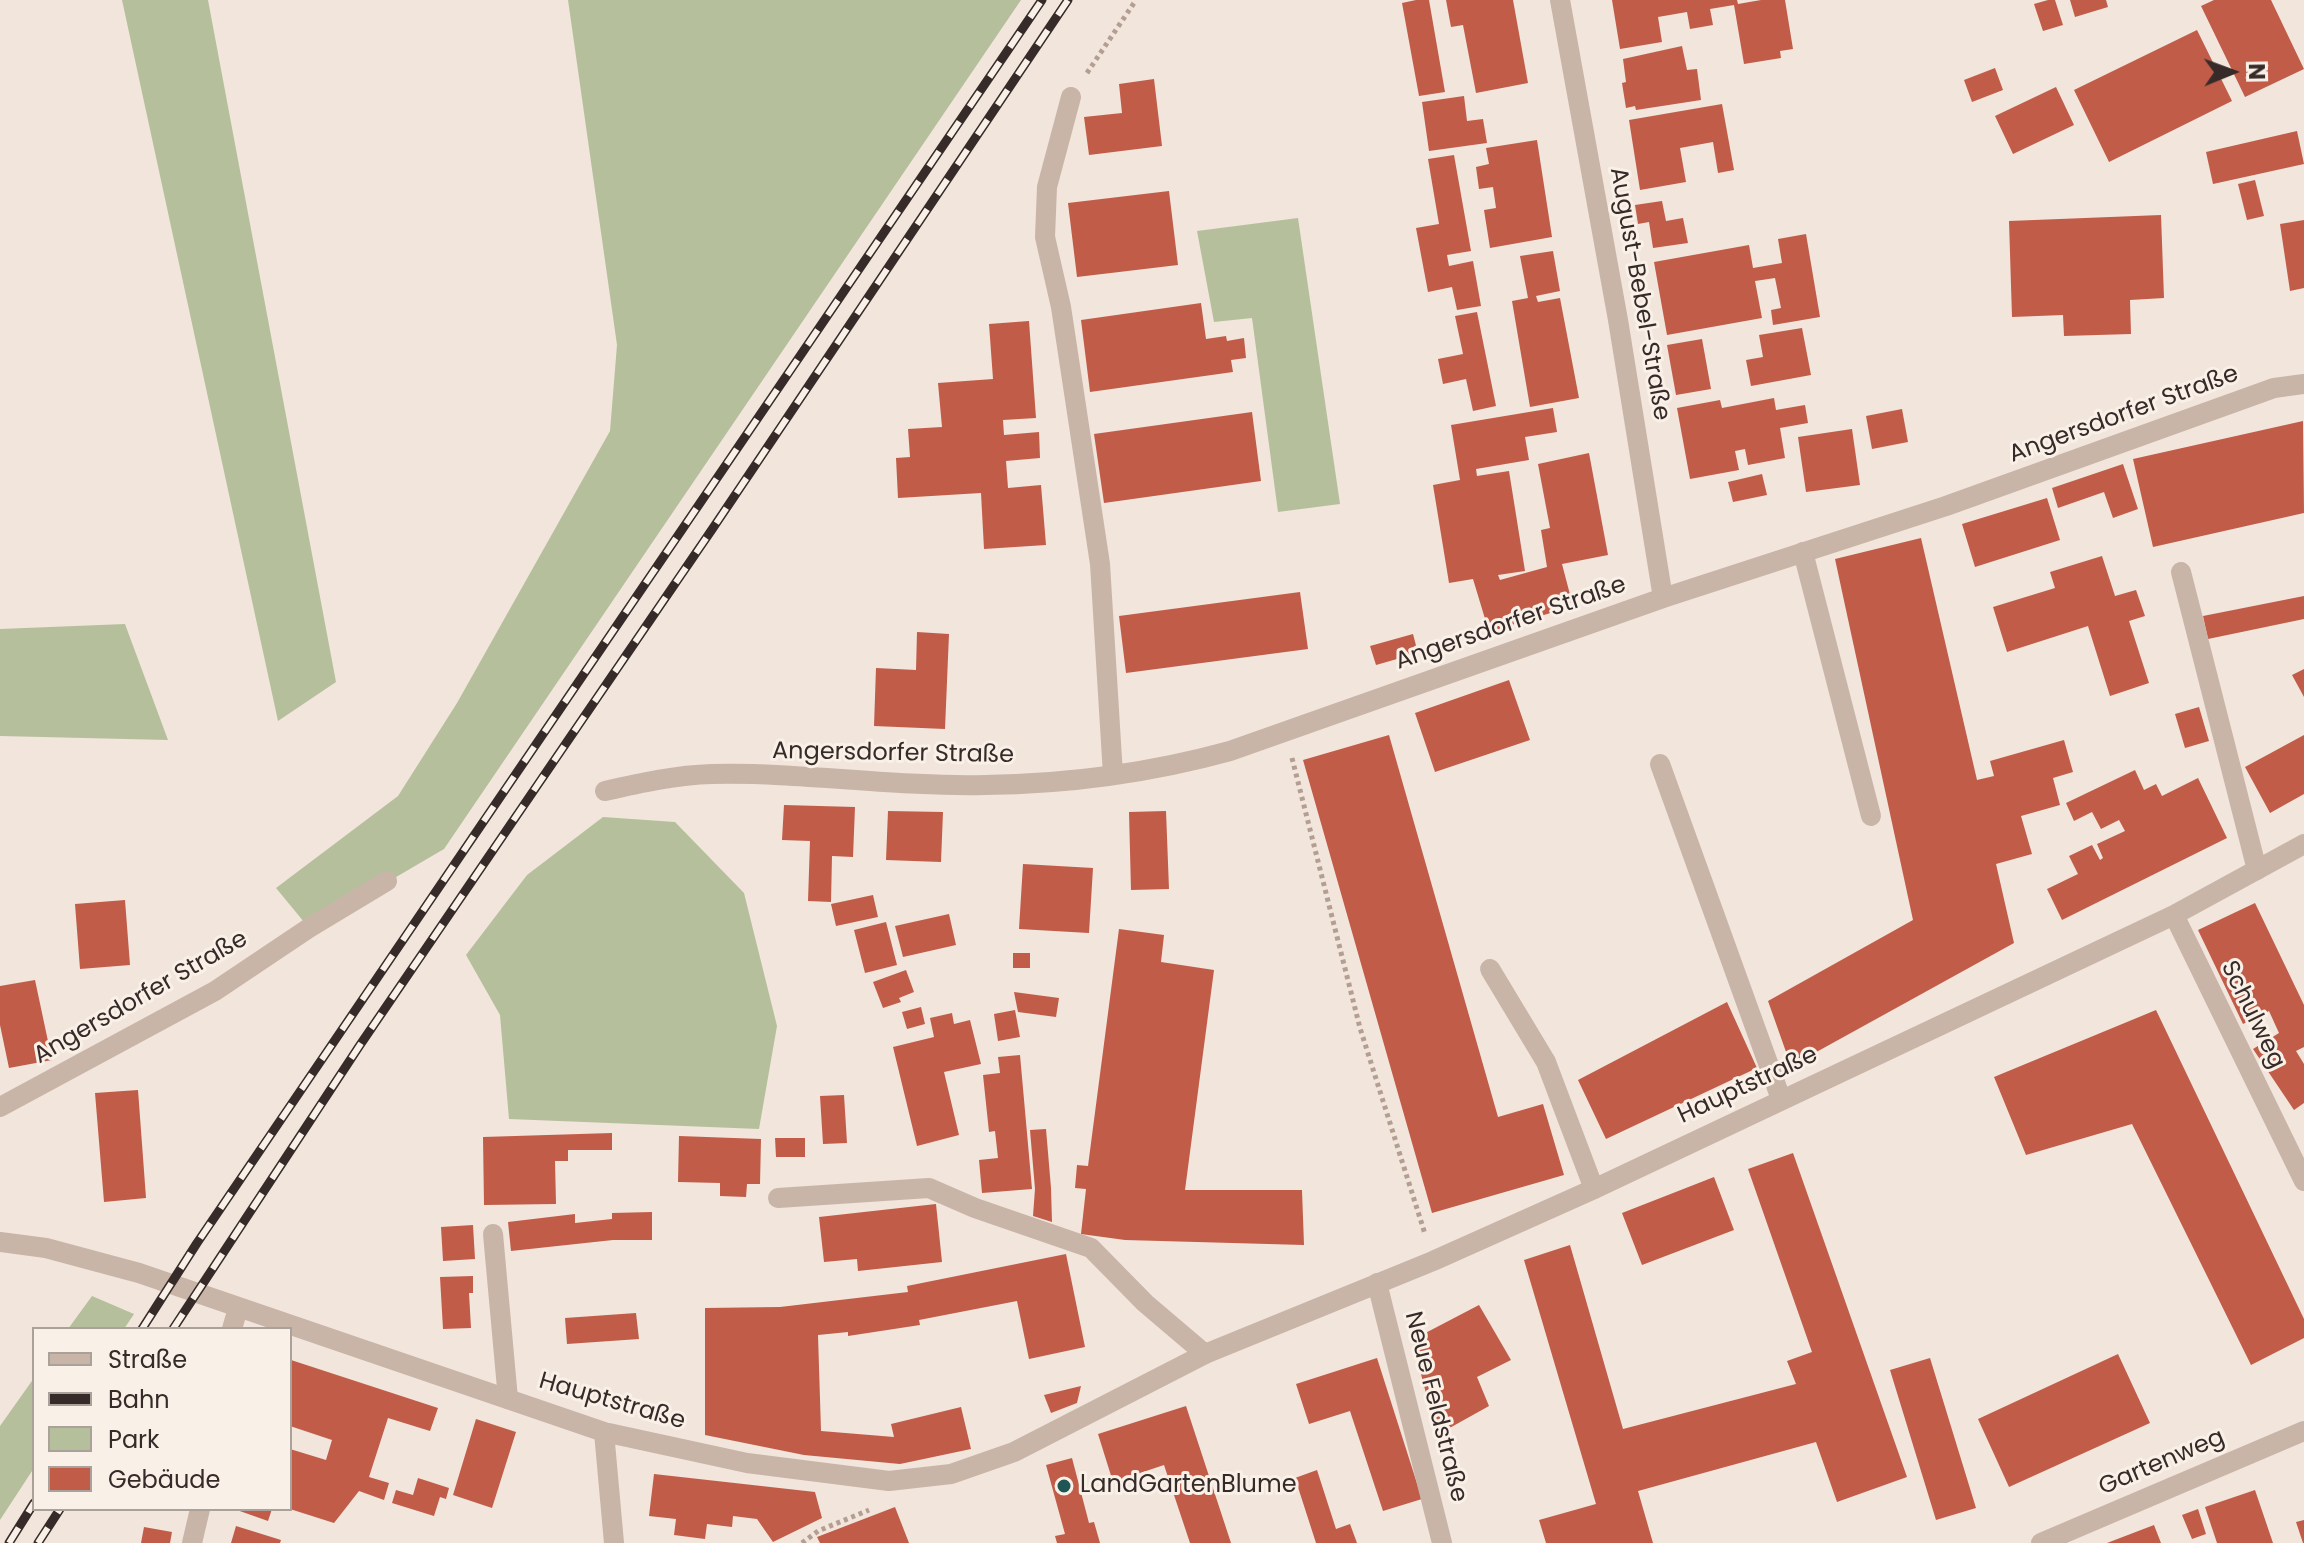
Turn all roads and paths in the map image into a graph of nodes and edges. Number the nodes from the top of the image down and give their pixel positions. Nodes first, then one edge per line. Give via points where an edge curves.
1 (1136, 0) edge
2 (1560, 0) edge
3 (1071, 97) joint
4 (2304, 384) edge
5 (1803, 552) junction
6 (2181, 572) dead end
7 (1663, 598) junction
8 (1284, 731) junction
9 (1660, 764) dead end
10 (1113, 775) junction
11 (605, 791) dead end
12 (1871, 816) dead end
13 (2304, 844) edge
14 (2257, 870) junction
15 (387, 881) dead end
16 (2174, 915) junction
17 (1490, 969) dead end
18 (1781, 1099) junction
19 (0, 1107) edge
20 (2304, 1181) edge
21 (1594, 1189) junction
22 (778, 1198) dead end
23 (493, 1234) dead end
24 (0, 1242) edge
25 (1433, 1261) junction
26 (1377, 1283) junction
27 (238, 1308) junction
28 (233, 1327) edge
29 (1205, 1354) junction
30 (508, 1399) junction
31 (2304, 1431) edge
32 (604, 1432) junction
33 (876, 1507) dead end
34 (200, 1511) edge
35 (192, 1543) edge
36 (614, 1543) edge
37 (802, 1543) edge
38 (1442, 1543) edge
39 (2041, 1543) edge

1 - 3 path
2 - 7 street, August-Bebel-Straße
3 - 10 street via 1047,187 1045,237 1061,307 1100,564
4 - 5 street, Angersdorfer Straße via 2274,388
5 - 7 street, Angersdorfer Straße
5 - 12 street
6 - 14 street
7 - 8 street, Angersdorfer Straße
8 - 10 street, Angersdorfer Straße via 1178,765
8 - 25 path via 1360,1028
9 - 18 street
10 - 11 street, Angersdorfer Straße via 984,785 712,774
13 - 14 street, Hauptstraße
14 - 16 street, Hauptstraße
15 - 19 street, Angersdorfer Straße via 215,991
16 - 18 street, Hauptstraße
16 - 20 street, Schulweg
17 - 21 street via 1546,1062
18 - 21 street, Hauptstraße
21 - 25 street, Hauptstraße
22 - 29 street via 929,1188 1091,1248
23 - 30 street
24 - 27 street, Hauptstraße via 46,1248 139,1273
25 - 26 street, Hauptstraße
26 - 29 street, Hauptstraße
26 - 38 street, Neue Feldstraße
27 - 28 street
27 - 30 street, Hauptstraße
29 - 32 street, Hauptstraße via 1014,1452 951,1474 889,1481 747,1463
30 - 32 street, Hauptstraße
31 - 39 street, Gartenweg
32 - 36 street
33 - 37 path
34 - 35 street

